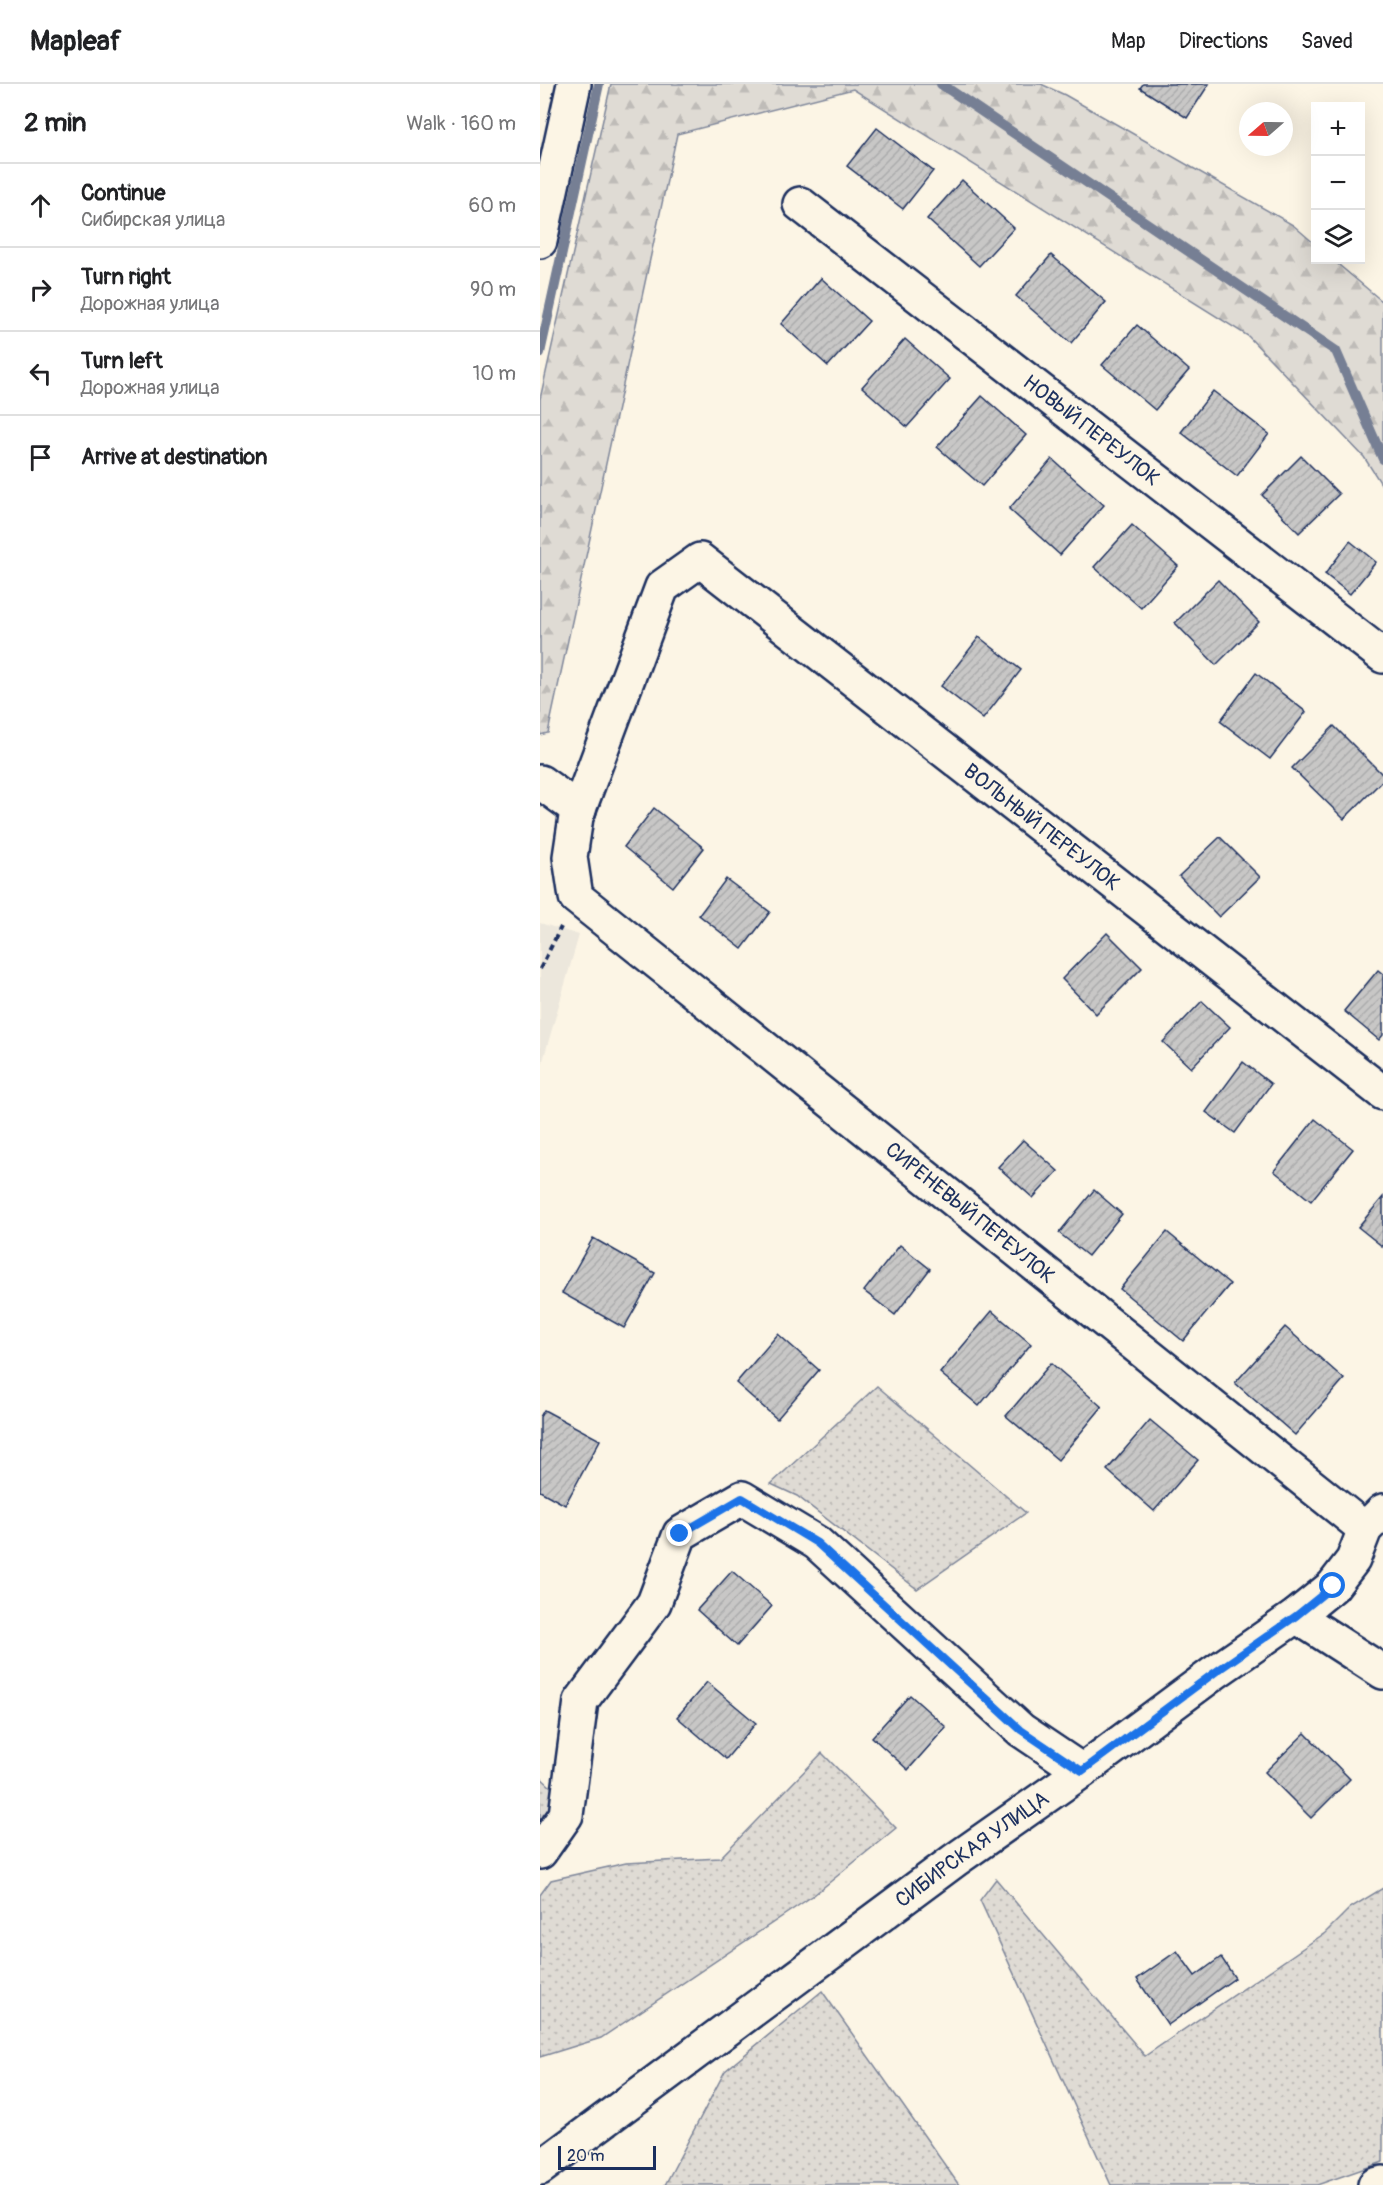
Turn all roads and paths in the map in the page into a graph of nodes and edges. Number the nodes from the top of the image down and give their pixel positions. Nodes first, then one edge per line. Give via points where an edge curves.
1 (574, 84) edge
2 (800, 204) dead end
3 (540, 242) edge
4 (1383, 656) edge
5 (540, 782) edge
6 (579, 810) junction
7 (576, 897) junction
8 (540, 969) edge
9 (1383, 1093) edge
10 (1374, 1520) edge
11 (1296, 1616) junction
12 (1383, 1671) edge
13 (1082, 1771) junction
14 (540, 1852) edge
15 (540, 2168) edge
16 (1383, 2182) edge
17 (1375, 2185) edge

1 - 3 street
2 - 4 street, НОВЫЙ ПЕРЕУЛОК
5 - 6 street
6 - 7 street via 570,857
6 - 9 street, ВОЛЬНЫЙ ПЕРЕУЛОК via 662,587 700,560
7 - 8 path
7 - 10 street, СИРЕНЕВЫЙ ПЕРЕУЛОК
10 - 11 street, СИБИРСКАЯ УЛИЦА via 1347,1569 1333,1586
11 - 12 street
11 - 13 street, СИБИРСКАЯ УЛИЦА
13 - 14 street via 1021,1730 817,1543 742,1498 680,1534 654,1603 581,1701 566,1815
13 - 15 street, СИБИРСКАЯ УЛИЦА via 955,1860
16 - 17 street

